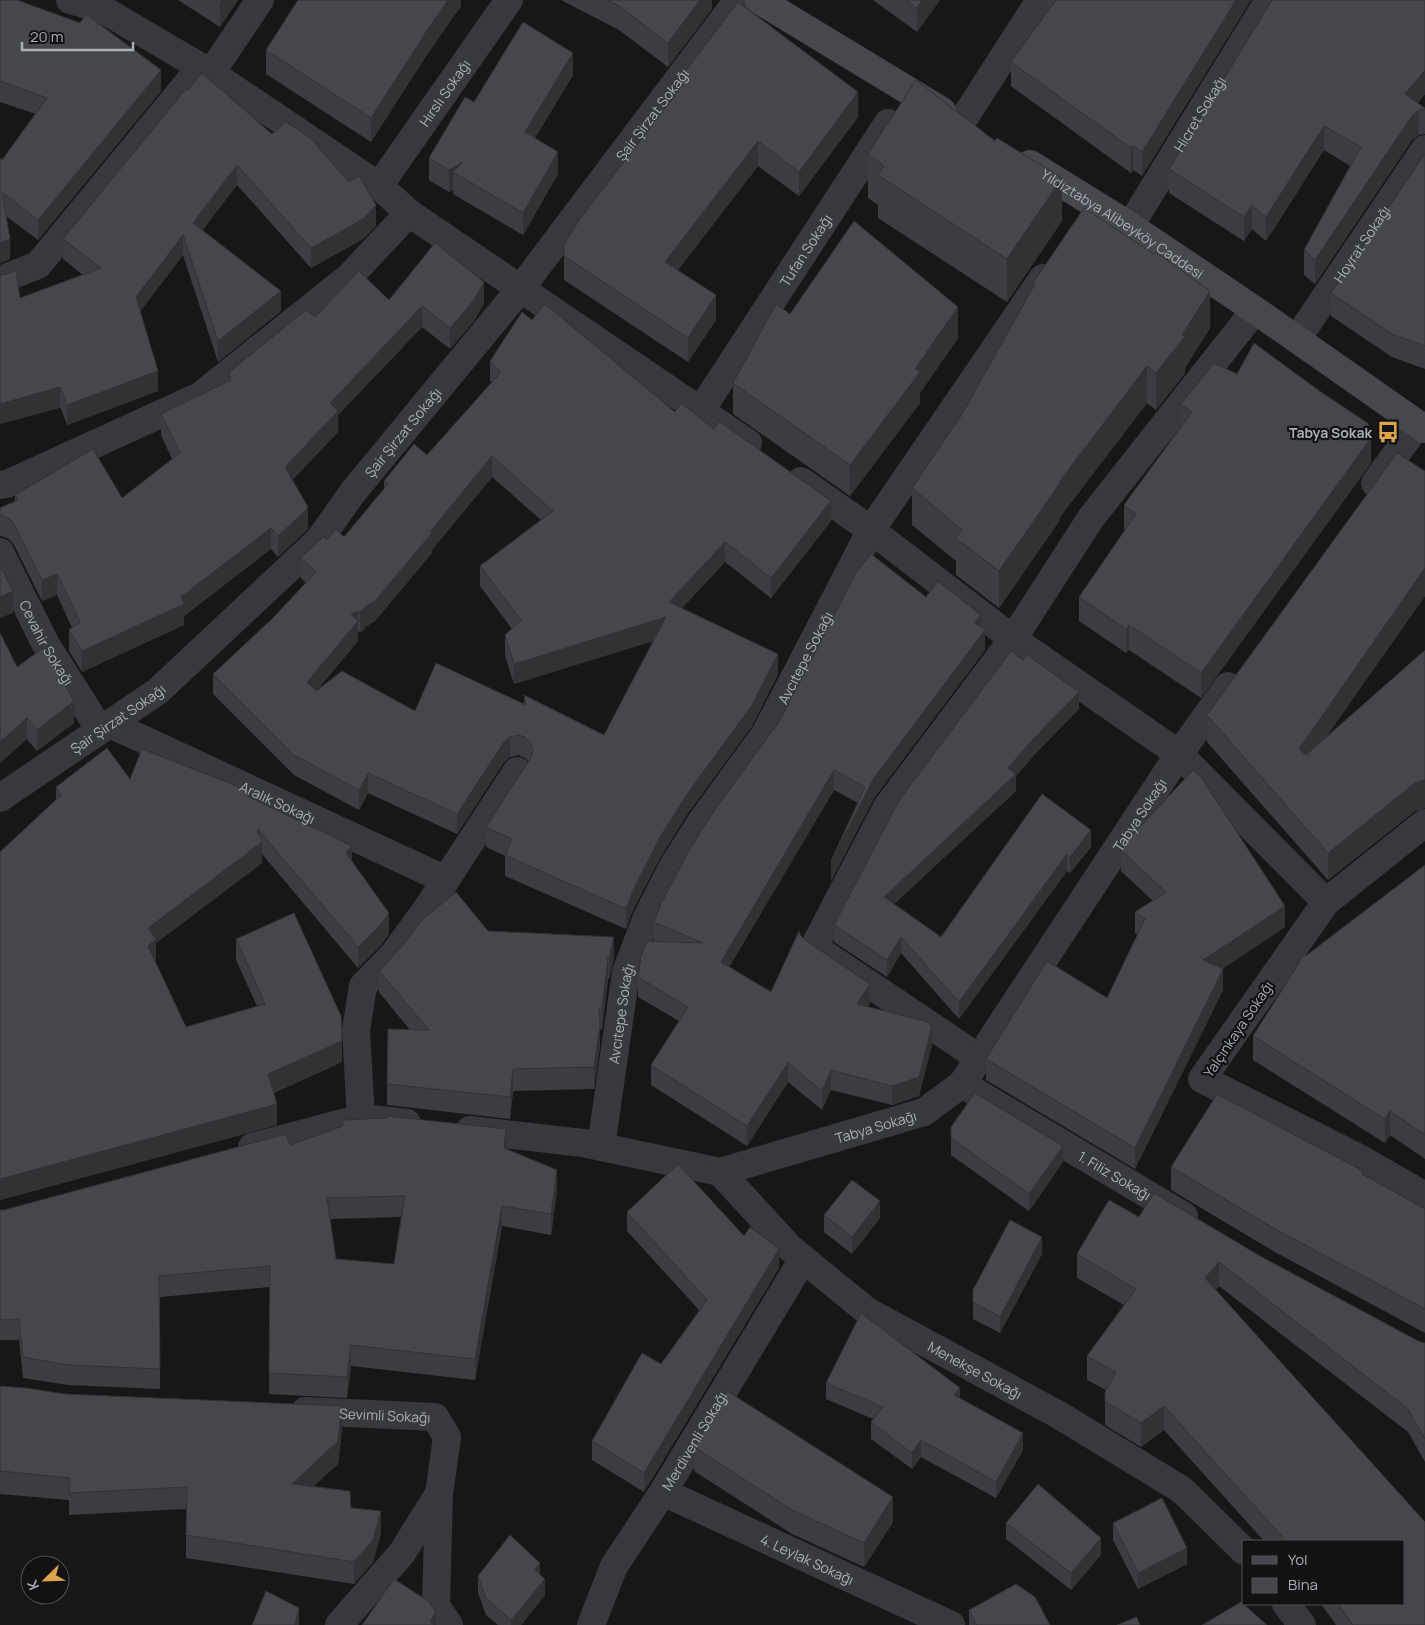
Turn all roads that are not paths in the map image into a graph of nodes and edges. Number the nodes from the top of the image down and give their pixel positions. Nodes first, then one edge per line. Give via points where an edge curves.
1 (70, 0) edge
2 (260, 0) edge
3 (509, 0) edge
4 (738, 0) edge
5 (759, 0) edge
6 (1040, 0) edge
7 (1269, 0) edge
8 (105, 5) edge
9 (206, 70) junction
10 (910, 90) junction
11 (961, 123) junction
12 (986, 138) edge
13 (1425, 149) edge
14 (1011, 153) edge
15 (379, 186) junction
16 (1094, 202) junction
17 (409, 213) junction
18 (1130, 226) junction
19 (1077, 227) edge
20 (1055, 260) edge
21 (0, 280) edge
22 (521, 288) junction
23 (1256, 310) junction
24 (1296, 339) junction
25 (701, 410) junction
26 (1421, 426) edge
27 (2, 491) edge
28 (1360, 504) edge
29 (871, 530) junction
30 (0, 552) edge
31 (1013, 639) junction
32 (1243, 665) edge
33 (105, 727) junction
34 (1179, 754) junction
35 (517, 771) dead end
36 (0, 798) edge
37 (1425, 823) edge
38 (446, 880) junction
39 (1326, 902) junction
40 (979, 1058) junction
41 (962, 1084) junction
42 (361, 1118) junction
43 (601, 1147) junction
44 (228, 1154) edge
45 (720, 1172) junction
46 (1425, 1196) edge
47 (1208, 1230) edge
48 (803, 1259) junction
49 (281, 1410) edge
50 (663, 1492) junction
51 (439, 1494) junction
52 (1242, 1549) edge
53 (1287, 1605) edge
54 (339, 1625) edge
55 (449, 1625) edge
56 (591, 1625) edge
57 (951, 1625) edge
58 (1302, 1625) edge

1 - 8 street
2 - 9 street
3 - 15 street, Hırslı Sokağı
4 - 22 street, Şair Şirzat Sokağı
5 - 10 main road
6 - 11 street
7 - 18 street, Hicret Sokağı
8 - 9 street
9 - 15 street
9 - 21 street via 38,265
10 - 11 main road
10 - 25 street, Tufan Sokağı
11 - 12 main road
13 - 24 street, Hoyrat Sokağı
14 - 16 main road, Yıldıztabya Alibeyköy Caddesi
15 - 17 street
16 - 18 main road, Yıldıztabya Alibeyköy Caddesi
16 - 19 street
17 - 22 street
17 - 27 street via 349,277 200,396
18 - 23 main road, Yıldıztabya Alibeyköy Caddesi
20 - 29 street, Avcıtepe Sokağı
22 - 25 street
22 - 33 street, Şair Şirzat Sokağı via 353,492 319,540 158,691
23 - 24 main road, Yıldıztabya Alibeyköy Caddesi
23 - 31 street via 1091,518
24 - 26 main road, Yıldıztabya Alibeyköy Caddesi
25 - 29 street
26 - 28 street
29 - 31 street
29 - 43 street, Avcıtepe Sokağı via 765,734 701,822 673,866 648,917 626,972
30 - 33 street, Cevahir Sokağı via 45,643
31 - 34 street
31 - 40 street via 888,807 814,947
32 - 34 street, Tabya Sokağı
33 - 36 street, Şair Şirzat Sokağı
33 - 38 street, Aralık Sokağı
34 - 39 street
34 - 40 street, Tabya Sokağı
35 - 38 street
37 - 39 street, Yalçınkaya Sokağı
38 - 42 street via 394,954 363,986 356,1030
39 - 46 street, Yalçınkaya Sokağı via 1202,1079 1360,1158
40 - 41 street, Tabya Sokağı
41 - 45 street, Tabya Sokağı via 924,1112
41 - 47 street, 1. Filiz Sokağı
42 - 43 street, Tabya Sokağı
42 - 44 street, Tabya Sokağı
43 - 45 street, Tabya Sokağı
45 - 48 street, Menekşe Sokağı
48 - 50 street, Merdivenli Sokağı
48 - 52 street, Menekşe Sokağı via 867,1310 1059,1415 1182,1490
49 - 51 street, Sevimli Sokağı via 435,1417 447,1437
50 - 56 street, Merdivenli Sokağı via 614,1566
50 - 57 street, 4. Leylak Sokağı
51 - 54 street via 402,1553
51 - 55 street, Sevimli Sokağı via 436,1606
53 - 58 street

